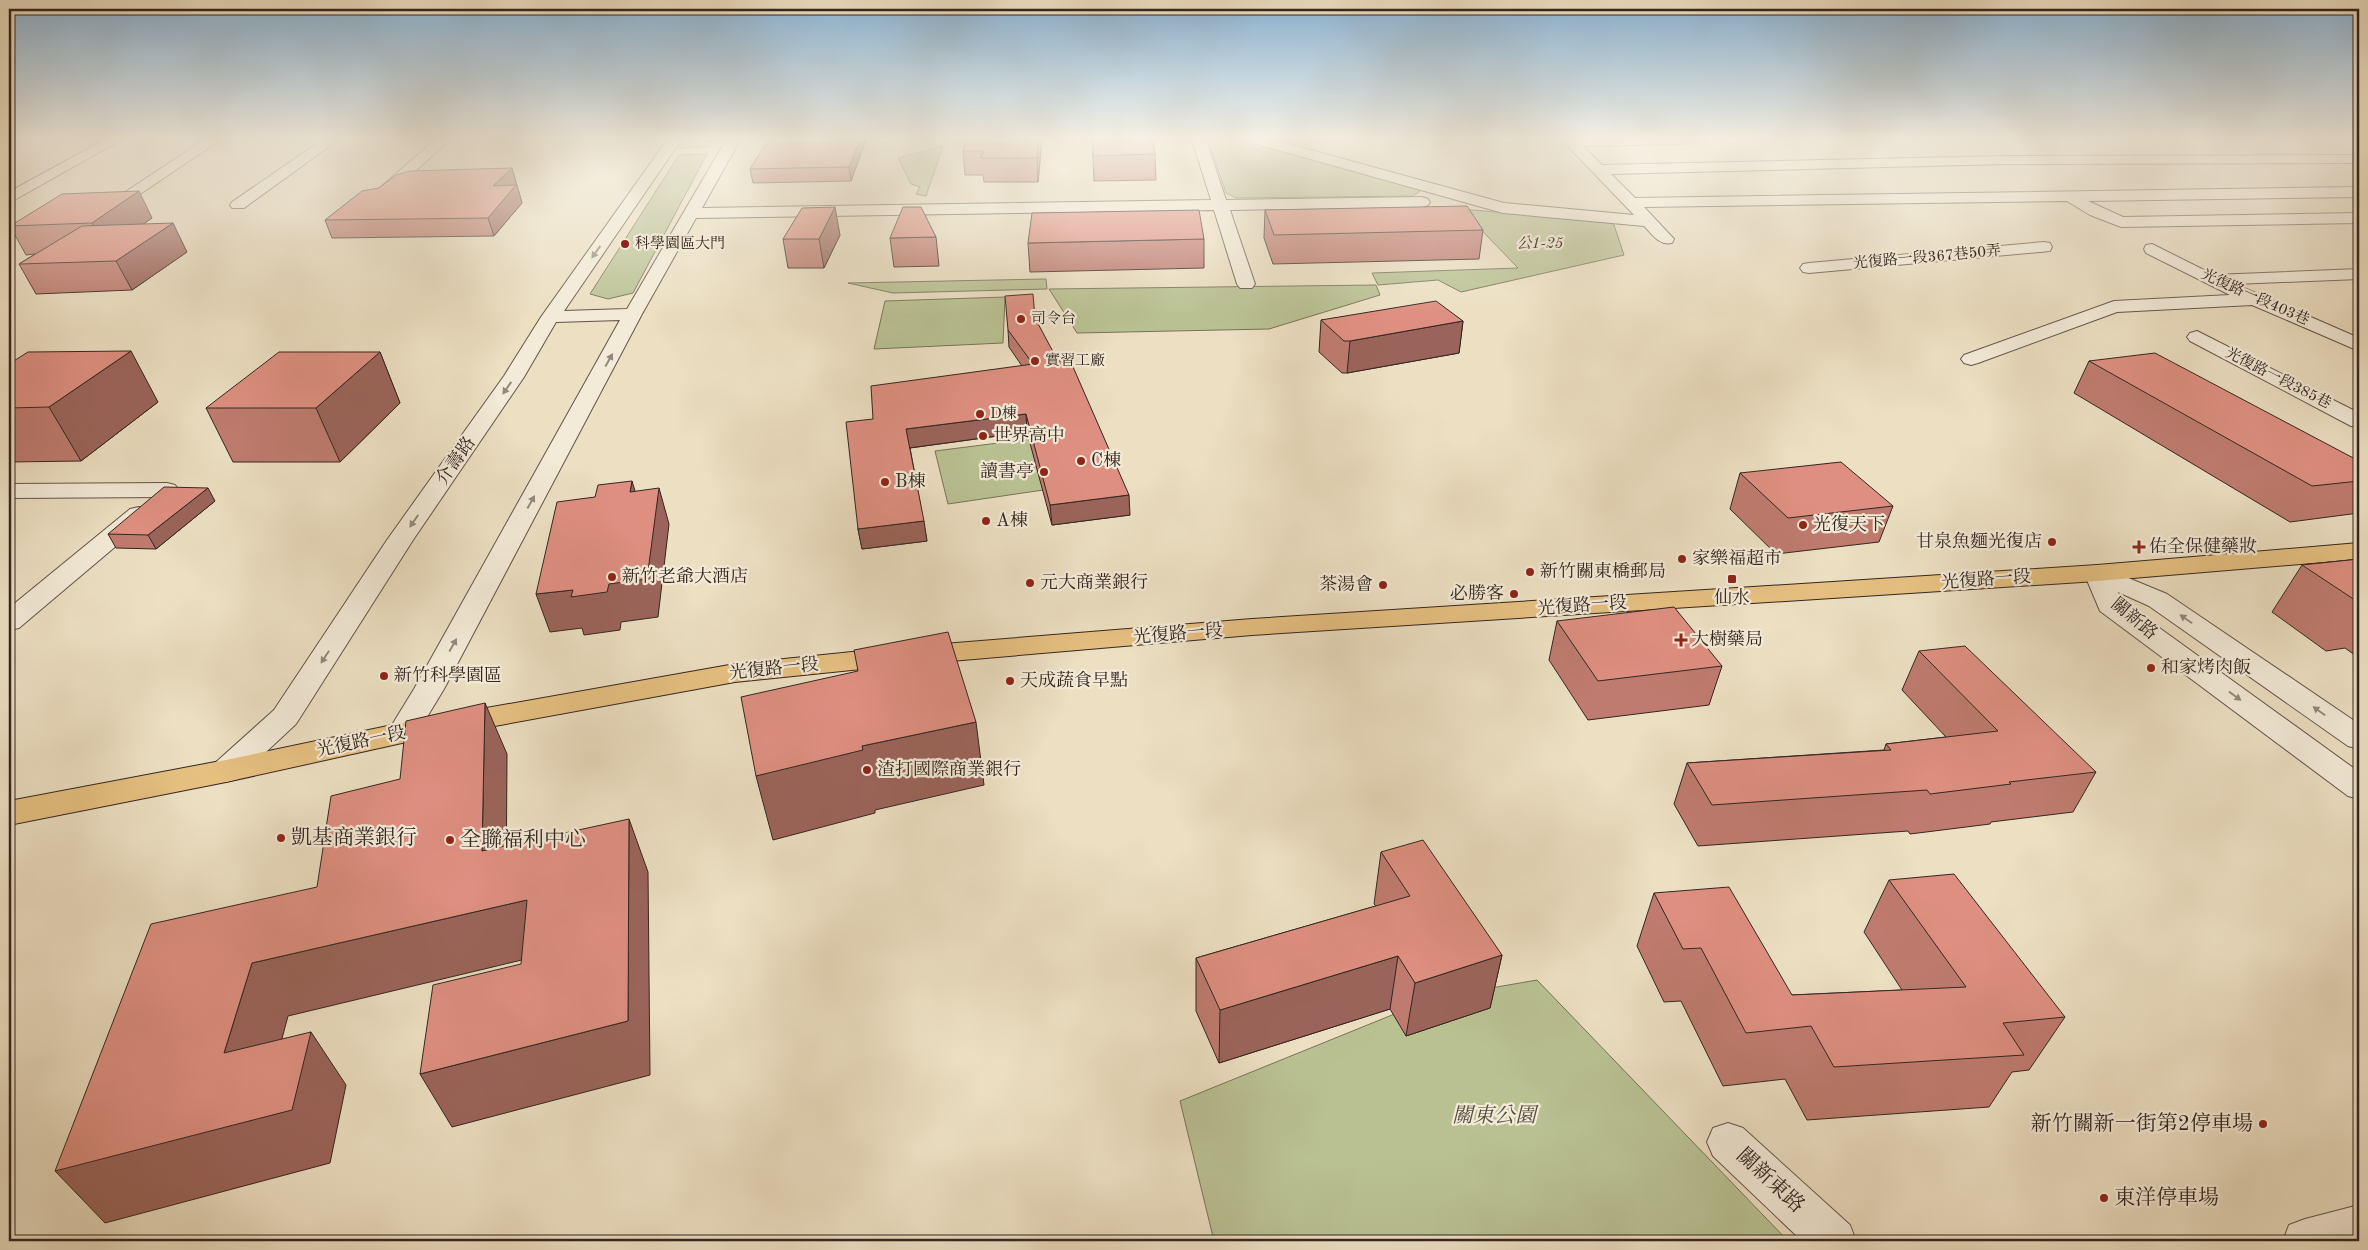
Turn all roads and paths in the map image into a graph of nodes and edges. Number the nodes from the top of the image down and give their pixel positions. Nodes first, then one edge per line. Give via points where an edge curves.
1 (124, 198) edge
2 (248, 198) edge
3 (376, 198) edge
4 (633, 198) edge
5 (699, 198) edge
6 (1218, 198) edge
7 (1469, 198) edge
8 (1626, 198) edge
9 (1885, 198) edge
10 (2073, 198) edge
11 (1422, 202) dead end
12 (1631, 203) junction
13 (370, 204) edge
14 (238, 205) dead end
15 (1220, 205) junction
16 (106, 210) edge
17 (691, 213) junction
18 (2359, 218) edge
19 (1647, 221) junction
20 (2359, 223) edge
21 (2092, 228) dead end
22 (1666, 239) dead end
23 (2044, 247) dead end
24 (2152, 249) dead end
25 (1809, 268) dead end
26 (2359, 274) edge
27 (2209, 279) junction
28 (1246, 284) dead end
29 (2256, 299) junction
30 (633, 314) junction
31 (550, 317) junction
32 (2197, 337) dead end
33 (2359, 345) edge
34 (1972, 358) dead end
35 (2359, 421) edge
36 (9, 491) edge
37 (2359, 551) edge
38 (2097, 573) junction
39 (9, 622) edge
40 (402, 733) junction
41 (2359, 739) edge
42 (226, 771) junction
43 (2359, 788) edge
44 (9, 813) edge
45 (1728, 1142) dead end
46 (2359, 1227) edge
47 (1834, 1241) edge
48 (2305, 1241) edge

1 - 16 street
2 - 14 street
3 - 13 street
4 -> 31 street, 介壽路
5 - 17 street
6 - 15 street
7 - 19 street via 1504,208
8 - 12 street
9 - 12 street
10 - 18 street via 2121,222
11 - 15 street
12 - 19 street
15 - 17 street
15 - 28 street
17 - 30 street
19 - 22 street
20 - 21 street
23 - 25 street, 光復路一段367巷50弄
24 - 27 street, 光復路一段403巷
26 - 27 street
27 - 29 street, 光復路一段403巷
29 - 33 street, 光復路一段403巷
29 - 34 street via 2114,307
30 - 31 street
40 -> 30 street
31 -> 42 street, 介壽路 via 514,377 400,540 285,717
32 - 35 street, 光復路一段385巷
36 - 39 street via 167,490
37 - 38 main road, 光復路一段
38 - 40 main road, 光復路一段 via 1252,627 881,658 700,678
41 -> 38 street, 關新路 via 2158,600
38 -> 43 street, 關新路 via 2110,604
40 - 42 main road, 光復路一段
42 - 44 main road, 光復路一段
45 - 47 street, 關新東路
46 - 48 street

